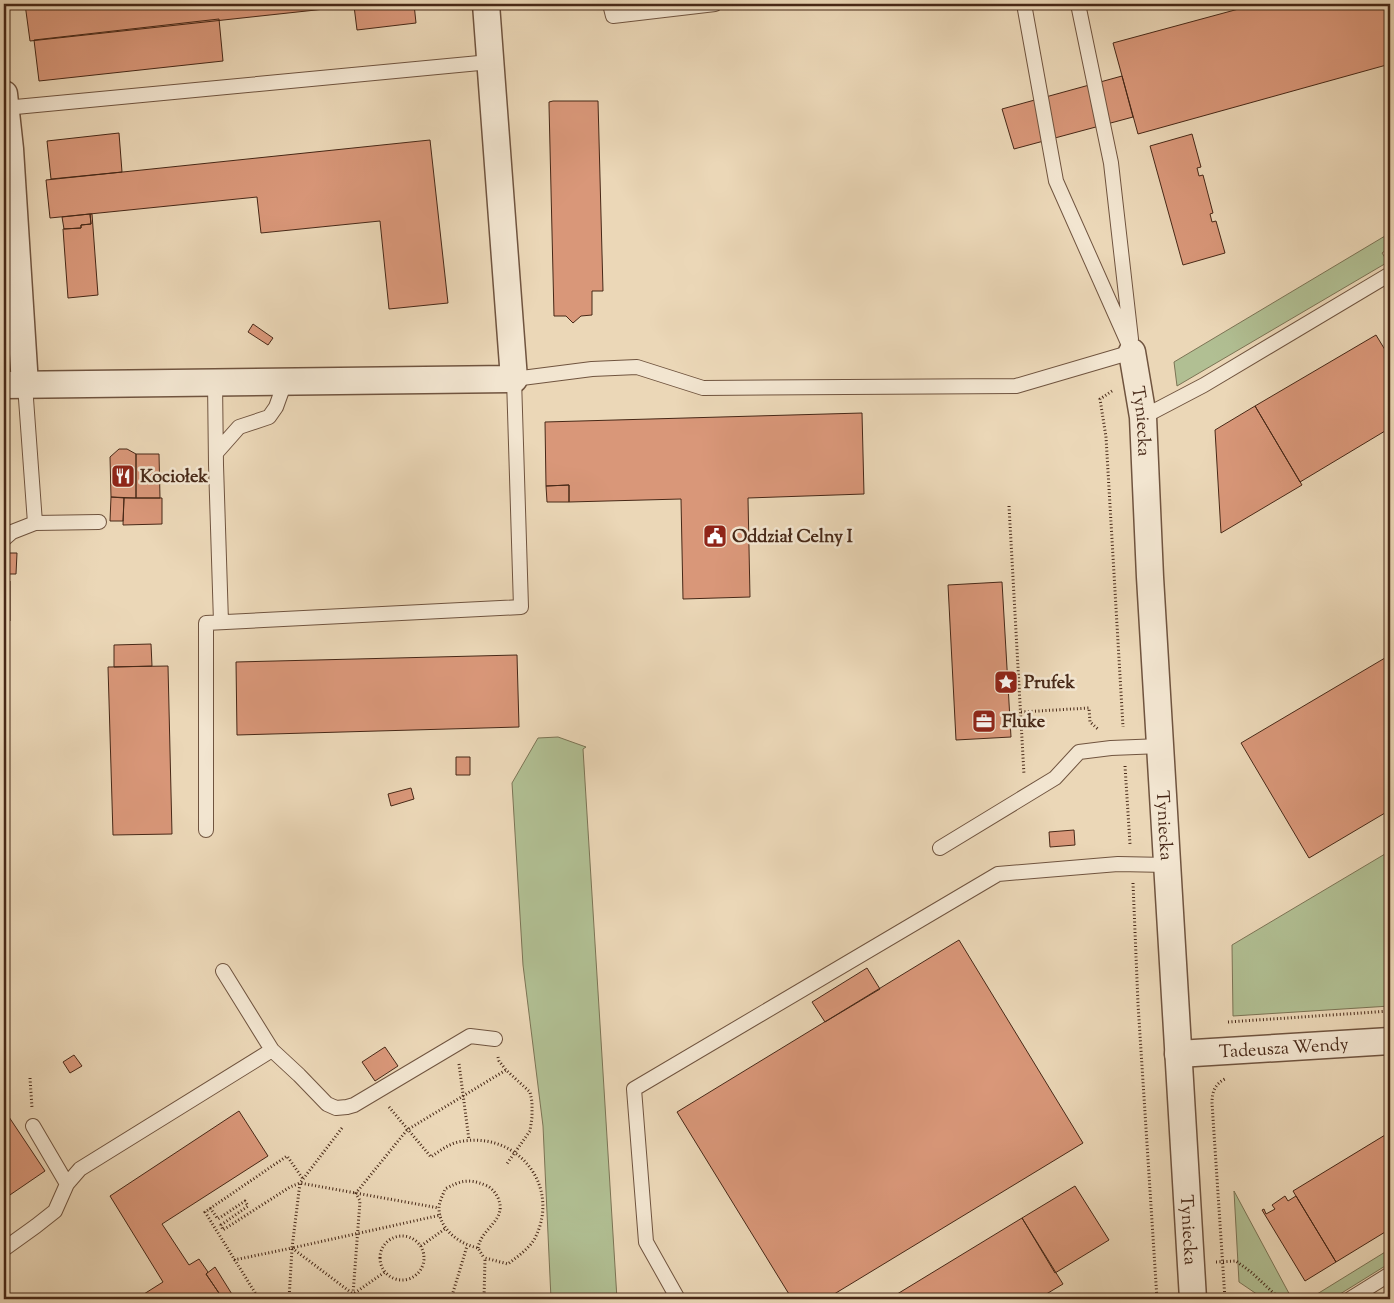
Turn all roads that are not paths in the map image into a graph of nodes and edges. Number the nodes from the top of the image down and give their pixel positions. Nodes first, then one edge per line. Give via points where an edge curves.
1 (486, 4) edge
2 (610, 4) edge
3 (715, 4) edge
4 (1024, 4) edge
5 (1078, 4) edge
6 (696, 5) edge
7 (490, 62) junction
8 (4, 101) edge
9 (1390, 274) edge
10 (1132, 352) junction
11 (514, 379) junction
12 (216, 382) junction
13 (285, 382) junction
14 (14, 385) edge
15 (1143, 416) junction
16 (216, 453) junction
17 (99, 522) dead end
18 (35, 523) junction
19 (4, 539) edge
20 (221, 622) junction
21 (1161, 746) junction
22 (206, 830) dead end
23 (940, 848) dead end
24 (1167, 865) junction
25 (223, 971) dead end
26 (495, 1039) road end
27 (1390, 1040) edge
28 (272, 1050) junction
29 (1178, 1054) junction
30 (33, 1126) road end
31 (67, 1184) junction
32 (4, 1248) edge
33 (1390, 1274) edge
34 (678, 1299) edge
35 (1192, 1299) edge
36 (1350, 1299) edge

1 - 7 street
2 - 6 lane via 614,16
3 - 6 lane
4 - 10 lane via 1056,181
5 - 10 lane via 1111,163
7 - 8 lane
7 - 11 street
8 - 14 street via 11,158
9 - 15 lane via 1204,385
10 - 11 lane via 1016,386 703,388 637,367
10 - 15 street, Tyniecka
11 - 13 street
11 - 20 lane via 521,606
12 - 13 street
12 - 14 street
12 - 16 lane
13 - 16 lane via 276,407 268,417 239,427
14 - 18 lane
15 - 21 street, Tyniecka
16 - 20 lane
17 - 18 lane
18 - 19 lane via 12,532
20 - 22 lane via 206,623
21 - 23 lane via 1079,752 1055,778
21 - 24 street, Tyniecka
24 - 29 street, Tyniecka
24 - 34 lane via 1132,864 998,874 634,1089 646,1242
25 - 28 lane
26 - 28 lane via 470,1036 376,1092 347,1107 336,1108 327,1104
27 - 29 street, Tadeusza Wendy
28 - 31 lane via 80,1169
29 - 35 street, Tyniecka
30 - 31 lane
31 - 32 lane via 55,1211
33 - 36 lane

